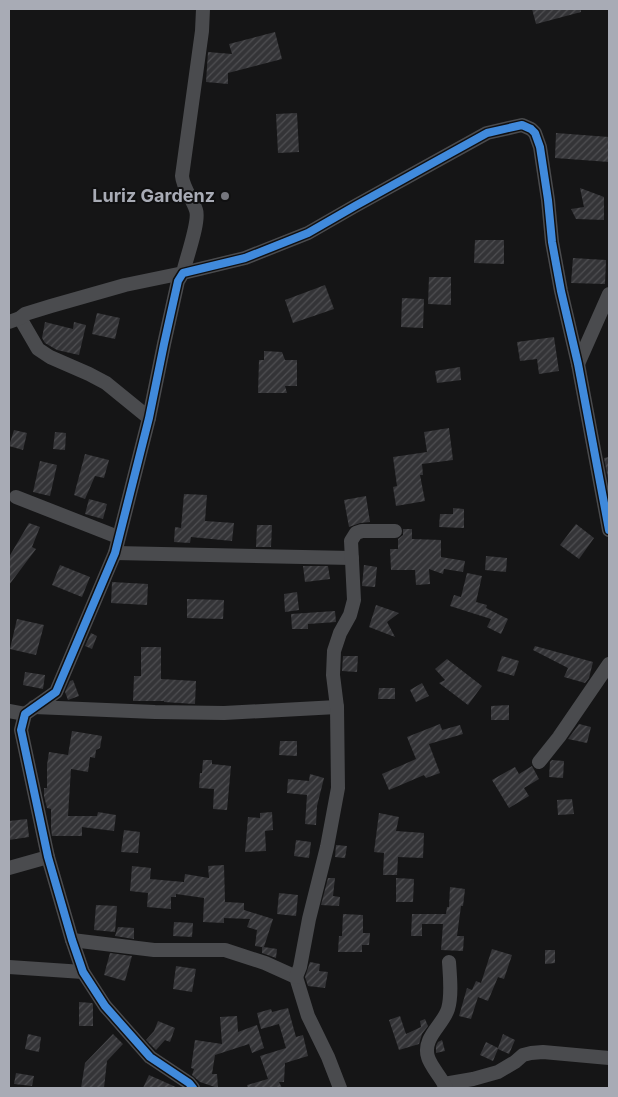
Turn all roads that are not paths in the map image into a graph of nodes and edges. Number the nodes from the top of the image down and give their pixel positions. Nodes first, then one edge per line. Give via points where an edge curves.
1 (204, 9) edge
2 (183, 272) junction
3 (609, 294) edge
4 (15, 320) edge
5 (578, 364) junction
6 (149, 418) junction
7 (16, 497) dead end
8 (609, 525) edge
9 (395, 531) dead end
10 (118, 537) junction
11 (115, 553) junction
12 (352, 558) junction
13 (609, 664) edge
14 (337, 707) junction
15 (30, 710) junction
16 (9, 711) edge
17 (539, 762) dead end
18 (48, 857) junction
19 (9, 868) edge
20 (72, 940) junction
21 (450, 962) dead end
22 (9, 967) edge
23 (83, 972) junction
24 (296, 977) junction
25 (609, 1058) edge
26 (445, 1086) edge
27 (193, 1088) edge
28 (340, 1088) edge

1 - 2 street via 182,176 197,212
2 - 4 street via 125,285 25,314
2 - 5 street via 245,258 308,233 486,132 522,125 535,133 540,147 552,242
2 - 6 street via 178,281
3 - 5 street
4 - 6 street via 38,349 106,383
5 - 8 street
6 - 10 street
7 - 10 street
9 - 12 street via 356,533 351,541
10 - 11 street
11 - 12 street
11 - 15 street via 56,692
12 - 14 street via 354,600 334,651
13 - 17 street
14 - 15 street via 224,713
14 - 24 street via 338,788
15 - 16 street
15 - 18 street via 21,730
18 - 19 street
18 - 20 street
20 - 23 street
20 - 24 street via 154,950 225,950
21 - 26 street via 448,1010 427,1044 428,1058
22 - 23 street
23 - 27 street via 105,1006 150,1057
24 - 28 street via 308,1016
25 - 26 street via 531,1053 498,1072

